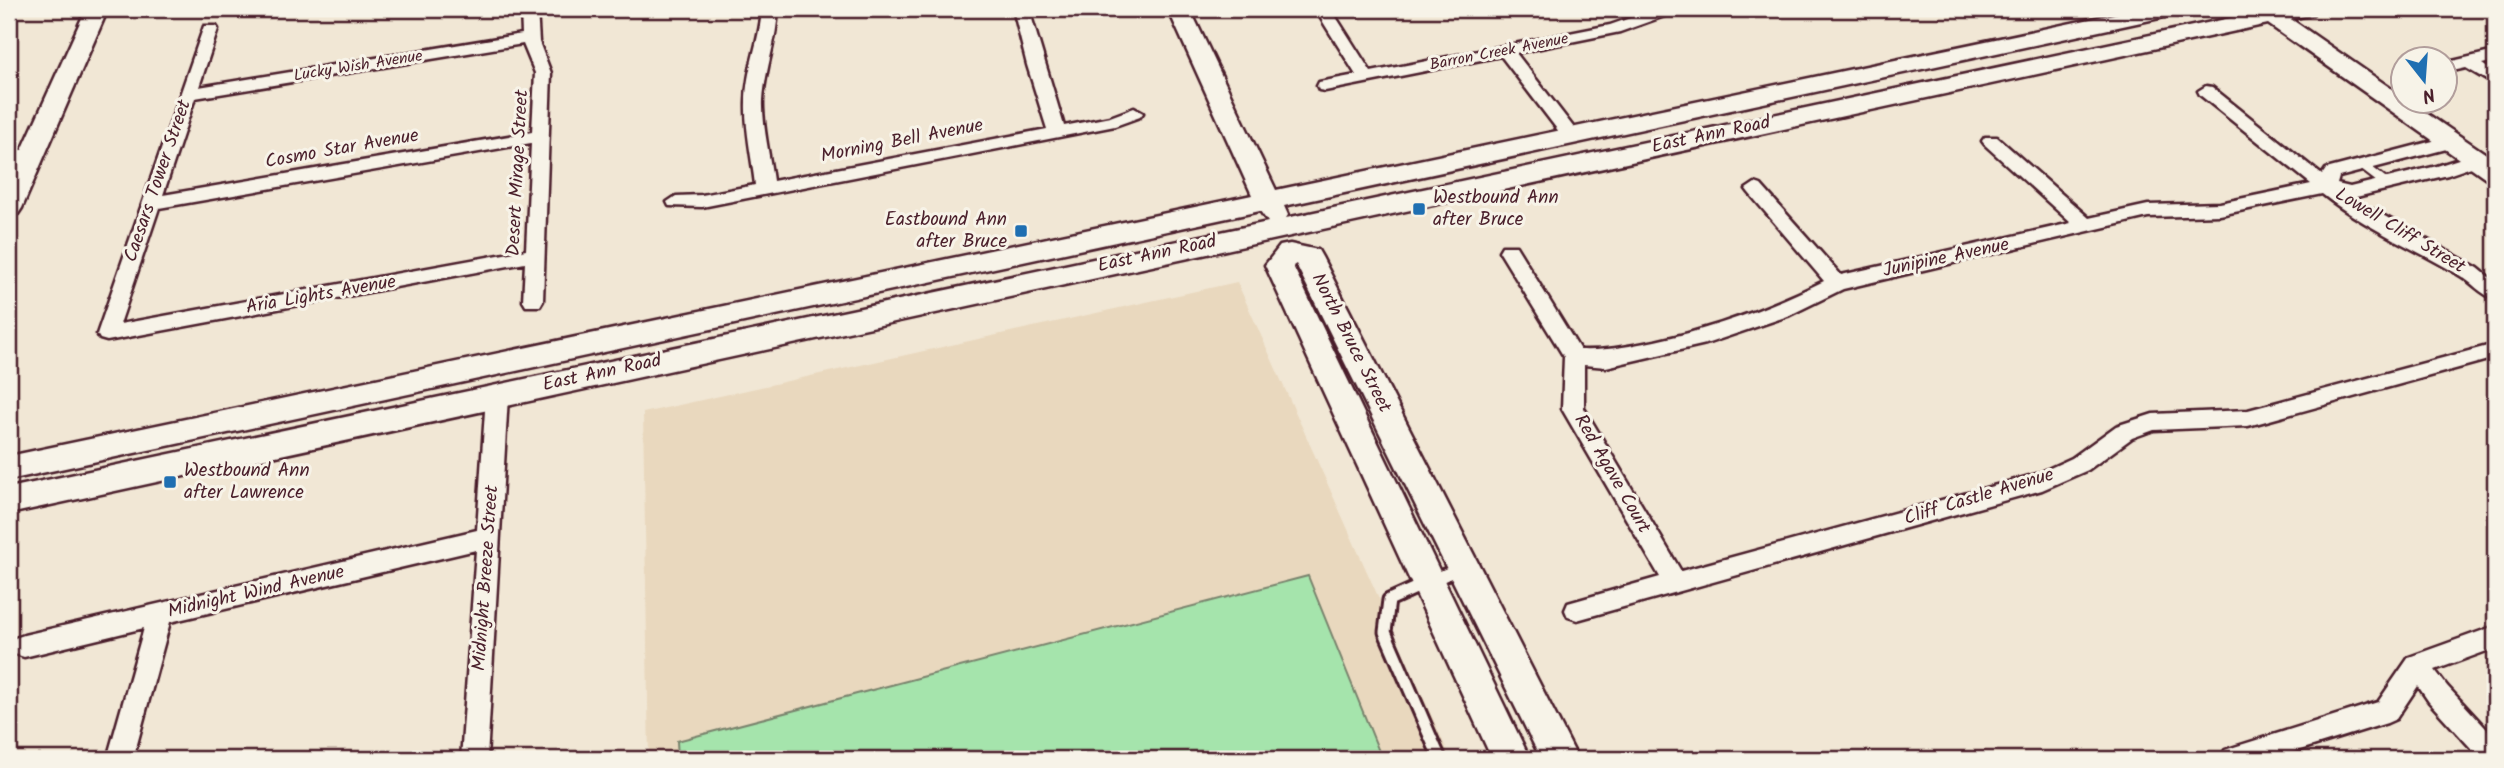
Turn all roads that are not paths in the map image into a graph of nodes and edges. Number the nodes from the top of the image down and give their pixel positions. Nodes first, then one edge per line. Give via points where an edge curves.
1 (101, 9) edge
2 (529, 9) edge
3 (770, 9) edge
4 (1021, 9) edge
5 (1179, 9) edge
6 (1323, 9) edge
7 (1670, 9) edge
8 (2169, 9) edge
9 (2305, 9) edge
10 (2265, 12) edge
11 (210, 29) dead end
12 (529, 37) junction
13 (1506, 51) junction
14 (2495, 56) edge
15 (2468, 62) junction
16 (2458, 65) edge
17 (1366, 78) junction
18 (2495, 80) edge
19 (1325, 86) dead end
20 (2206, 91) dead end
21 (188, 94) junction
22 (1134, 113) dead end
23 (1057, 132) junction
24 (541, 136) junction
25 (1572, 137) junction
26 (1991, 141) dead end
27 (2452, 142) junction
28 (21, 156) edge
29 (2362, 165) junction
30 (2486, 166) edge
31 (2387, 184) junction
32 (2326, 187) junction
33 (765, 189) junction
34 (1755, 189) dead end
35 (1269, 199) junction
36 (676, 202) dead end
37 (151, 203) junction
38 (9, 208) edge
39 (2087, 227) junction
40 (1284, 238) junction
41 (1509, 251) dead end
42 (535, 256) junction
43 (1837, 284) junction
44 (2495, 292) edge
45 (533, 301) dead end
46 (107, 334) joint
47 (2495, 351) edge
48 (1574, 357) junction
49 (497, 396) junction
50 (9, 468) edge
51 (9, 501) edge
52 (489, 537) junction
53 (1463, 566) junction
54 (1428, 582) junction
55 (1676, 583) junction
56 (1577, 610) dead end
57 (160, 614) junction
58 (2495, 637) edge
59 (23, 646) dead end
60 (2418, 665) junction
61 (2495, 756) edge
62 (120, 759) edge
63 (474, 759) edge
64 (1440, 759) edge
65 (1511, 759) edge
66 (1560, 759) edge
67 (2234, 759) edge

1 - 28 main road
2 - 12 street, Desert Mirage Street
3 - 33 street via 754,103
4 - 23 street
5 - 35 main road
6 - 17 street
7 - 13 street, Barron Creek Avenue via 1614,29
8 - 25 main road, East Ann Road
9 - 10 main road, East Ann Road
10 - 27 main road
10 - 40 main road, East Ann Road
11 - 21 street, Caesars Tower Street
12 - 21 street, Lucky Wish Avenue
12 - 24 street, Desert Mirage Street via 544,73
13 - 17 street, Barron Creek Avenue
13 - 25 street
14 - 15 street
15 - 16 street
15 - 18 street
17 - 19 street, Barron Creek Avenue
20 - 32 street, Lowell Cliff Street
21 - 37 street, Caesars Tower Street
22 - 23 street, Morning Bell Avenue
23 - 33 street, Morning Bell Avenue
24 - 37 street, Cosmo Star Avenue
24 - 42 street, Desert Mirage Street
25 - 35 main road, East Ann Road
26 - 39 street
27 - 29 street, Junipine Avenue
27 - 30 main road
28 - 38 main road
29 - 31 lane
29 - 32 street, Junipine Avenue via 2332,173
30 - 31 street, Junipine Avenue
31 - 32 street, Junipine Avenue via 2350,192
32 - 39 street, Junipine Avenue via 2220,209 2148,211
32 - 44 street, Lowell Cliff Street
33 - 36 street, Morning Bell Avenue
34 - 43 street
35 - 40 main road
35 - 50 main road, East Ann Road
37 - 46 street, Caesars Tower Street
39 - 43 street, Junipine Avenue
40 - 49 main road, East Ann Road
41 - 48 street
42 - 45 street, Desert Mirage Street
42 - 46 street, Aria Lights Avenue
43 - 48 street, Junipine Avenue via 1761,319 1706,337 1606,359
47 - 55 street, Cliff Castle Avenue via 2248,418 2153,422 2124,432 2080,464 2042,481
48 - 55 street, Red Agave Court via 1569,391 1573,409
49 - 51 main road, East Ann Road
49 - 52 street, Midnight Breeze Street
52 - 57 street, Midnight Wind Avenue
52 - 63 street, Midnight Breeze Street
53 - 54 lane
53 - 54 main road, North Bruce Street via 1308,257 1290,253 1279,265
53 - 66 main road, North Bruce Street
54 - 64 lane via 1389,600 1385,632
54 - 65 main road, North Bruce Street
55 - 56 street, Cliff Castle Avenue
57 - 59 street, Midnight Wind Avenue
57 - 62 street
58 - 60 street
60 - 61 street
60 - 67 street via 2387,711

